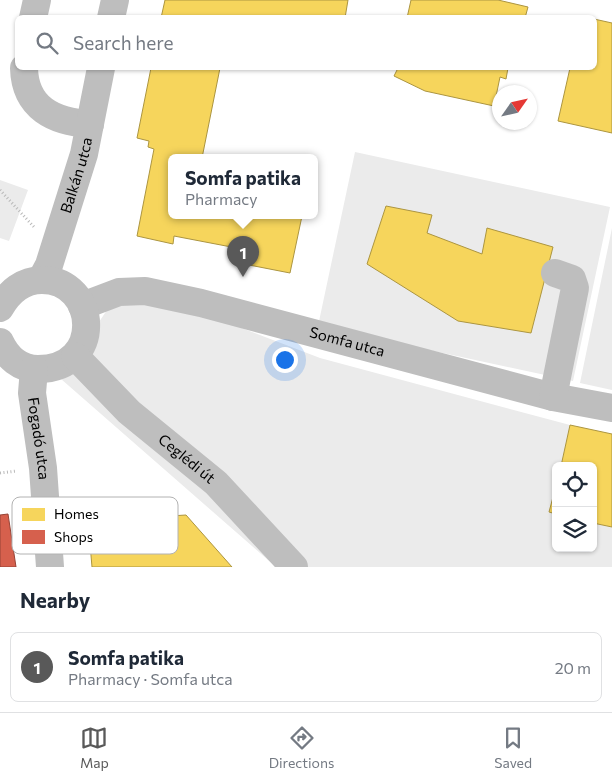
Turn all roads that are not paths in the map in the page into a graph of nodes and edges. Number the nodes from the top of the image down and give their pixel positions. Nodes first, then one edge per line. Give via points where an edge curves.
1 (37, 0) edge
2 (115, 0) edge
3 (34, 15) edge
4 (112, 15) edge
5 (24, 70) edge
6 (101, 70) edge
7 (90, 124) junction
8 (555, 273) dead end
9 (41, 280) junction
10 (82, 306) junction
11 (0, 308) edge
12 (0, 342) edge
13 (75, 356) junction
14 (34, 369) junction
15 (553, 397) junction
16 (612, 408) edge
17 (45, 497) edge
18 (49, 554) edge
19 (50, 567) edge
20 (294, 567) edge

1 - 3 street
2 - 4 street
5 - 7 street via 25,81 36,103 47,115 71,123
6 - 7 street, Balkán utca
7 - 9 street, Balkán utca via 50,264
8 - 15 street via 572,279 575,288
9 - 10 street via 66,287
9 - 11 street via 16,288
10 - 13 street via 86,332
10 - 15 street, Somfa utca via 119,292 145,291
12 - 14 street via 14,361
13 - 14 street via 52,369
13 - 20 street, Ceglédi út via 128,412 216,483
14 - 17 street, Fogadó utca via 32,393
15 - 16 street, Somfa utca
18 - 19 street, Fogadó utca

